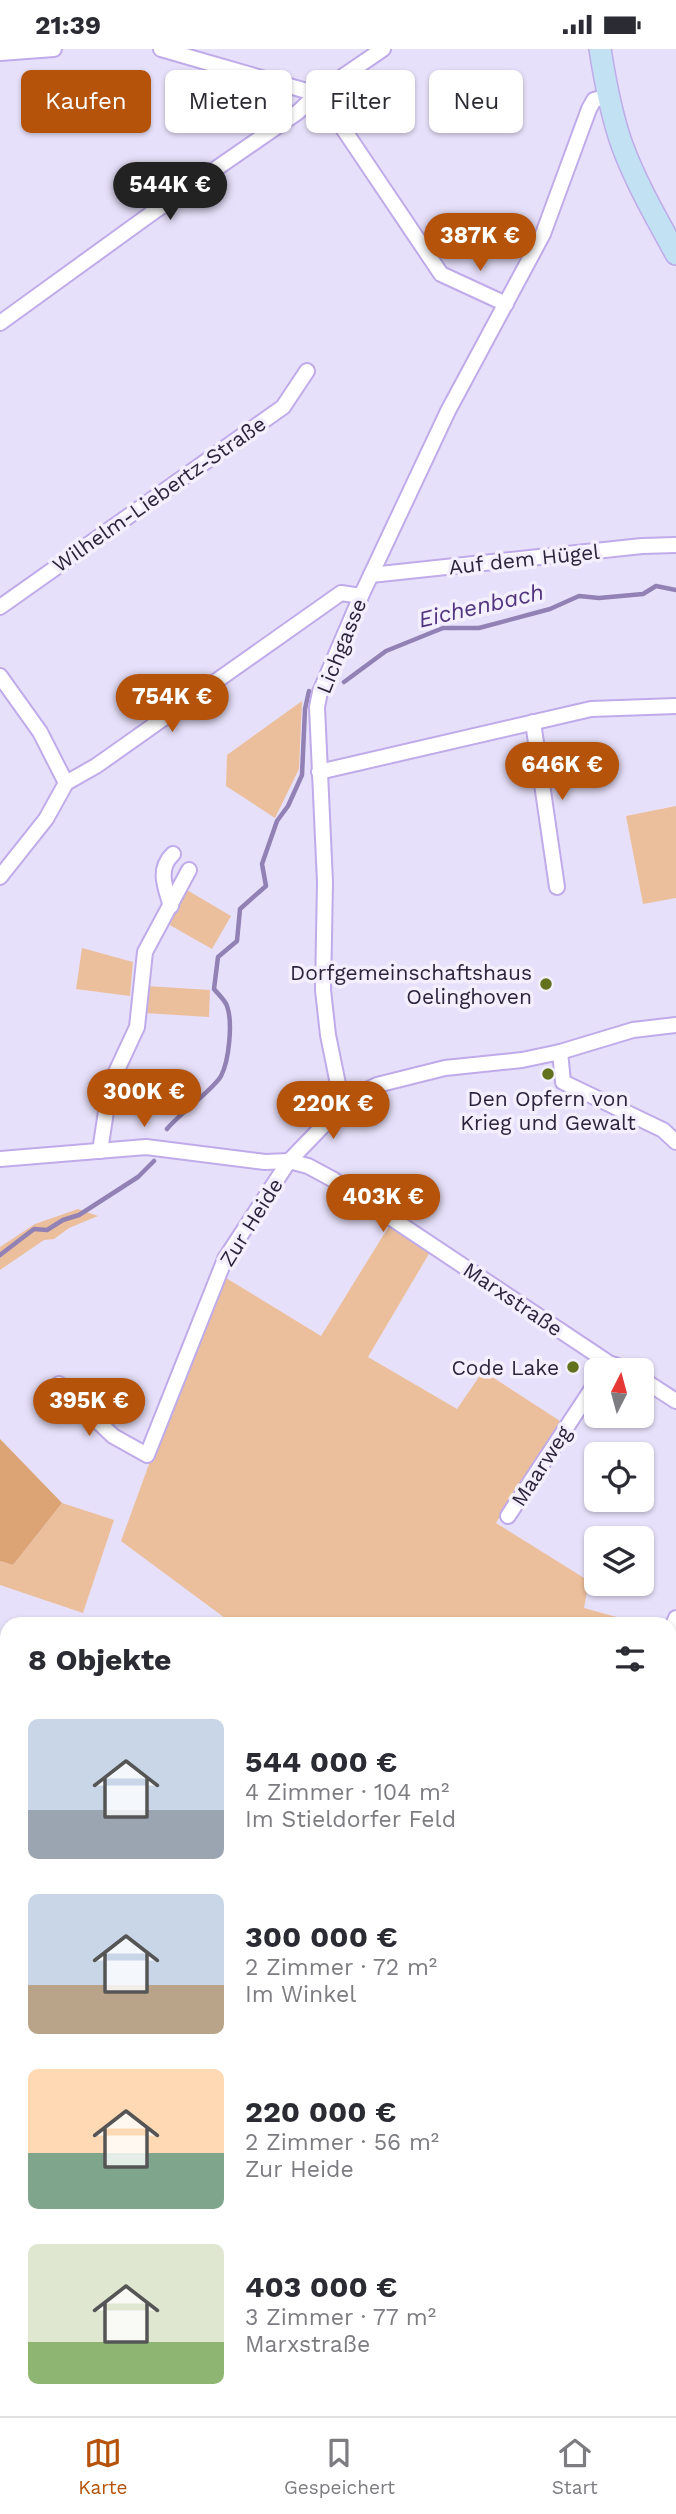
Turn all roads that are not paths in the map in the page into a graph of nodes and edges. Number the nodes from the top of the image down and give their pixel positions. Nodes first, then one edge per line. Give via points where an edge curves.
1 (54, 49) edge
2 (161, 49) edge
3 (383, 49) edge
4 (600, 49) edge
5 (0, 53) edge
6 (352, 70) edge
7 (306, 91) edge
8 (608, 96) junction
9 (306, 104) edge
10 (346, 133) edge
11 (676, 254) edge
12 (506, 304) junction
13 (0, 323) edge
14 (307, 371) dead end
15 (676, 545) edge
16 (371, 575) junction
17 (361, 596) junction
18 (0, 607) edge
19 (0, 676) edge
20 (676, 706) edge
21 (533, 722) junction
22 (319, 772) junction
23 (65, 783) junction
24 (173, 854) dead end
25 (188, 870) dead end
26 (0, 877) edge
27 (557, 887) dead end
28 (171, 906) junction
29 (676, 1025) edge
30 (560, 1052) junction
31 (350, 1098) junction
32 (676, 1143) edge
33 (100, 1151) junction
34 (0, 1159) edge
35 (289, 1161) junction
36 (594, 1358) edge
37 (59, 1384) dead end
38 (654, 1387) edge
39 (584, 1401) edge
40 (676, 1401) edge
41 (508, 1517) dead end

1 - 5 street
2 - 7 street
3 - 6 street
4 - 8 main road
8 - 11 main road via 622,146
8 - 12 street, Lichgasse via 594,100 589,109 543,234
9 - 13 street
10 - 12 street via 440,274
12 - 16 street, Lichgasse via 448,411
14 - 18 street, Wilhelm-Liebertz-Straße via 283,407
15 - 16 street, Auf dem Hügel
16 - 17 street, Lichgasse
17 - 22 street, Lichgasse via 320,692
17 - 23 street via 341,593 96,766
19 - 23 street via 40,732
20 - 21 street via 591,709
21 - 22 street
21 - 27 street
22 - 31 street, Lichgasse via 325,882 323,990 339,1089
23 - 26 street via 46,819
24 - 28 street via 162,877
25 - 28 street
28 - 33 street via 145,952 136,1027 110,1085
29 - 30 street, Zur Heide via 633,1030
30 - 31 street, Zur Heide via 445,1068 377,1085
30 - 32 street via 563,1083 663,1130
31 - 35 street, Zur Heide
33 - 34 street
33 - 35 street via 146,1147
35 - 36 street, Marxstraße via 334,1180
35 - 37 street, Zur Heide via 225,1259 147,1455 113,1436
38 - 40 street
39 - 41 street, Maarweg

